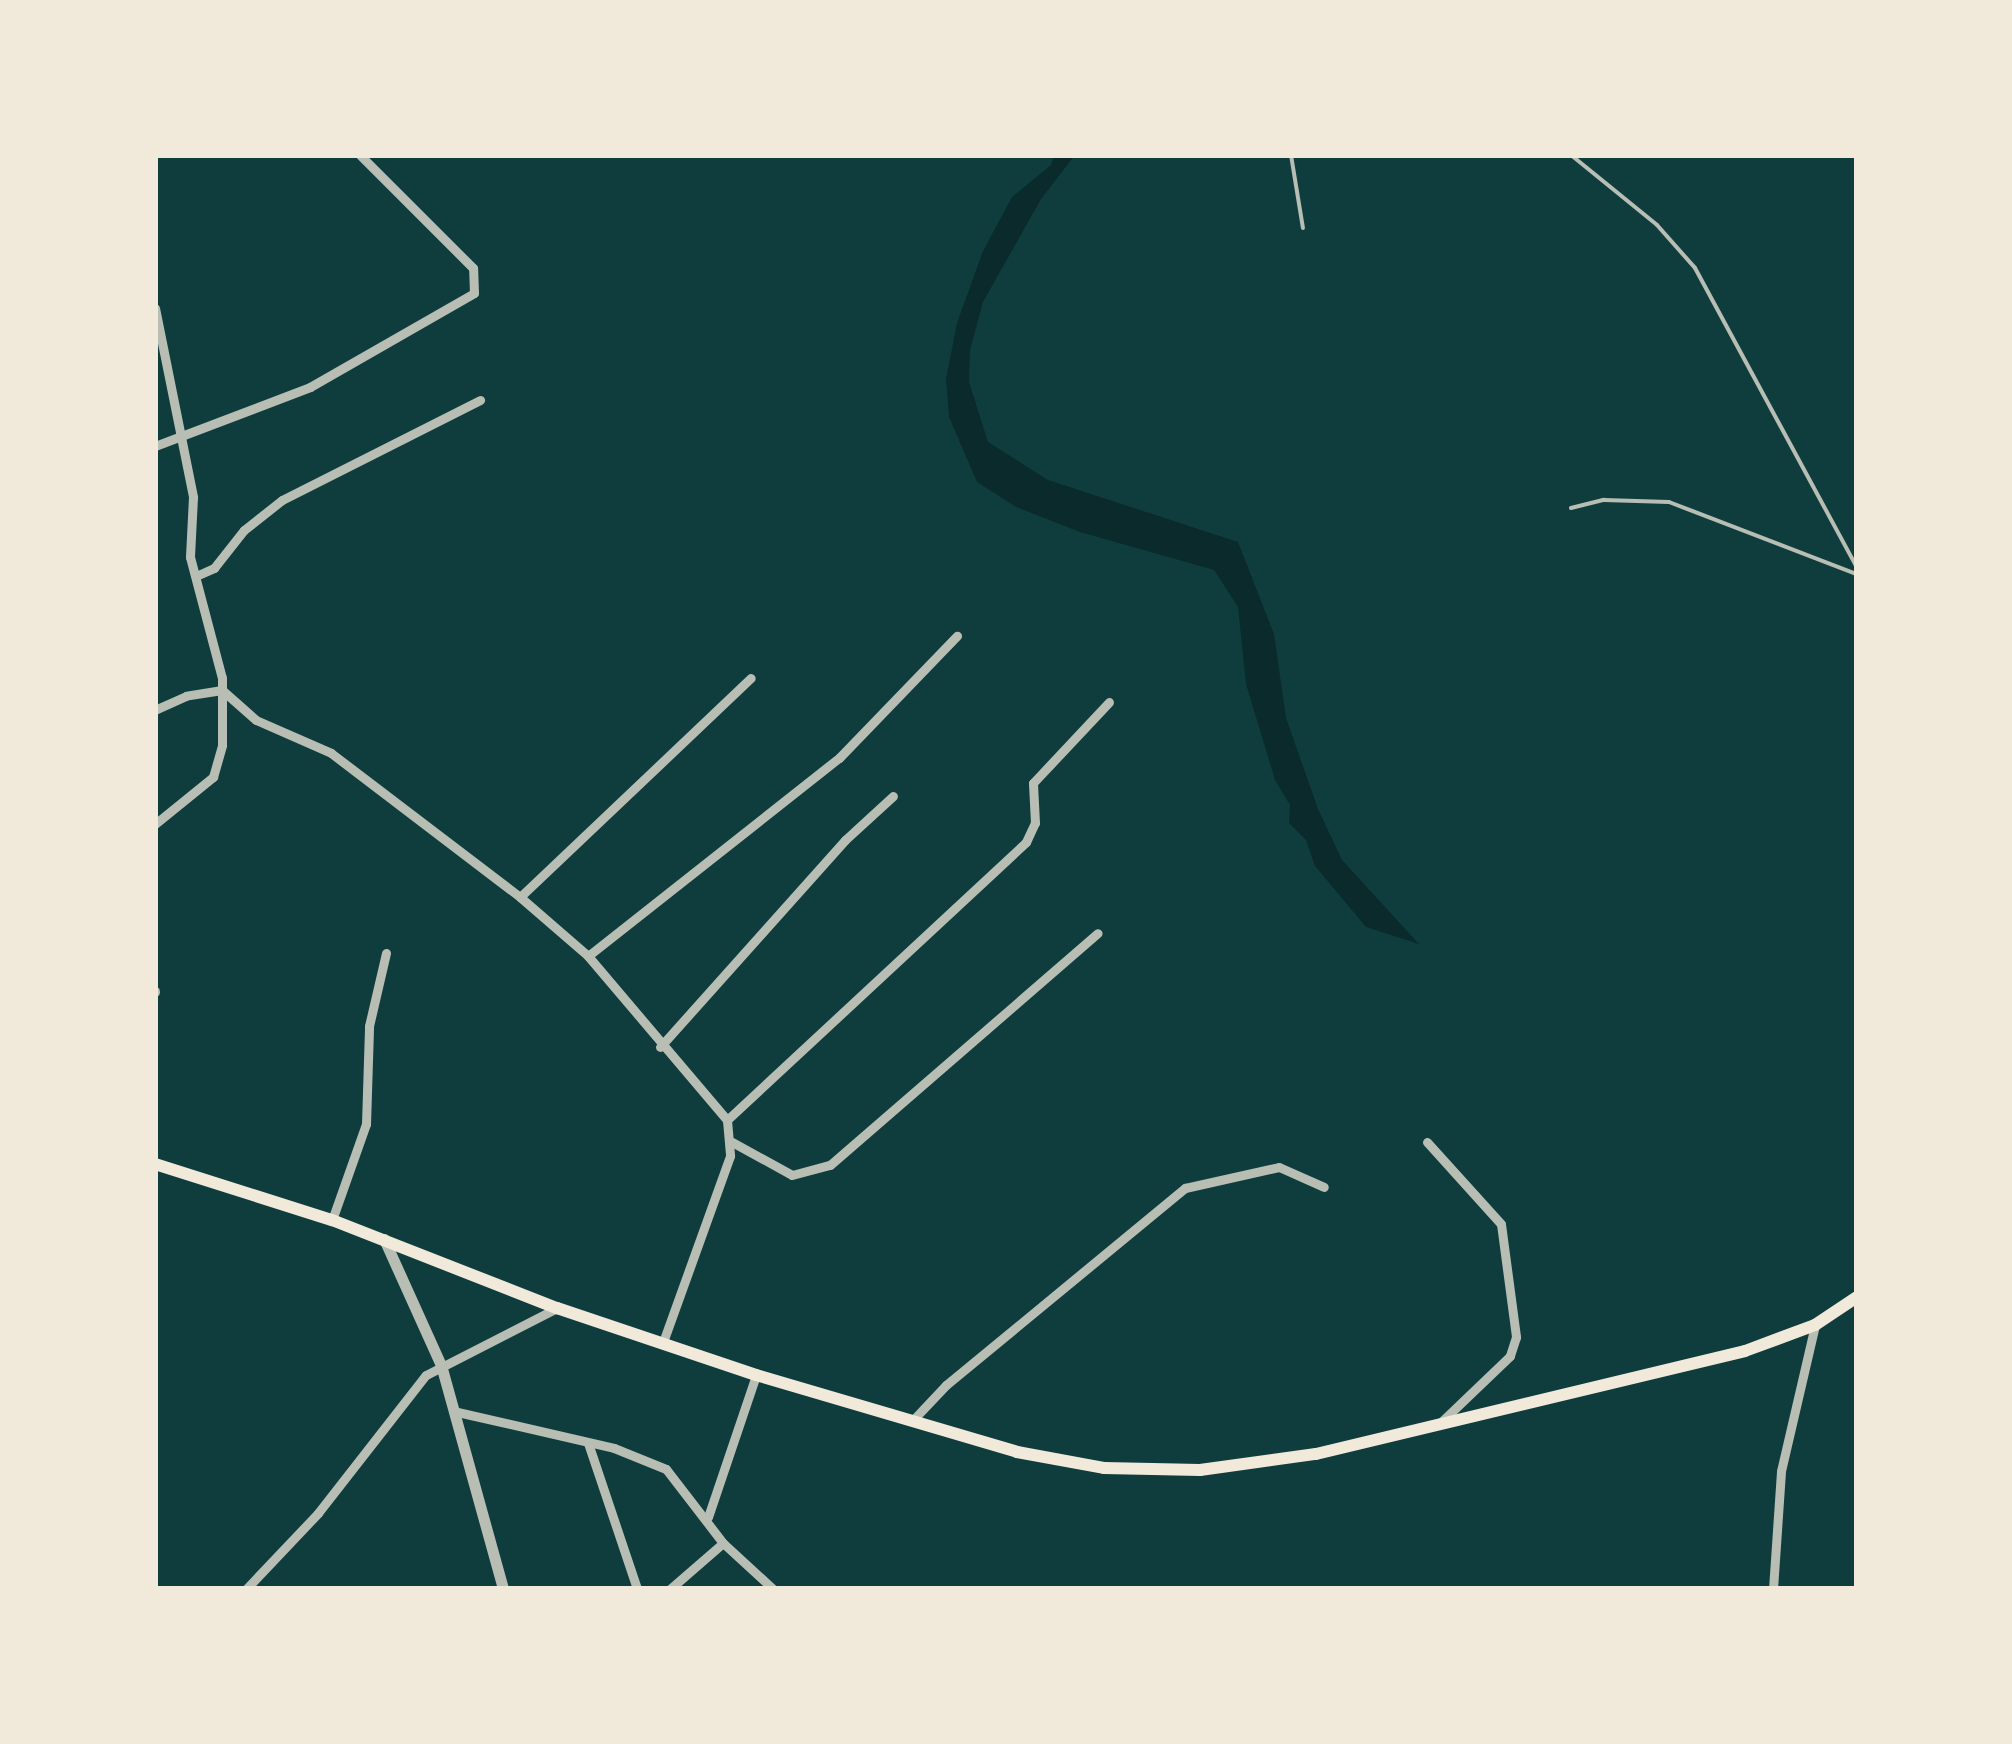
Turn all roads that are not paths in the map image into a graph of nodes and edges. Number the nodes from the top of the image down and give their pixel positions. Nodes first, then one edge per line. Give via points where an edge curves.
1 (360, 155) edge
2 (1292, 155) edge
3 (1571, 155) edge
4 (1303, 228) dead end
5 (155, 308) edge
6 (480, 400) dead end
7 (178, 439) junction
8 (155, 446) edge
9 (1571, 508) dead end
10 (1857, 567) edge
11 (1857, 574) edge
12 (196, 576) junction
13 (957, 636) dead end
14 (751, 678) dead end
15 (222, 690) junction
16 (1109, 702) dead end
17 (155, 710) edge
18 (893, 796) dead end
19 (155, 824) edge
20 (520, 897) junction
21 (1098, 933) dead end
22 (386, 953) dead end
23 (588, 956) junction
24 (660, 1047) junction
25 (727, 1120) junction
26 (732, 1142) junction
27 (1427, 1142) dead end
28 (155, 1164) edge
29 (1324, 1187) dead end
30 (332, 1220) junction
31 (384, 1239) junction
32 (1857, 1297) edge
33 (557, 1308) junction
34 (1815, 1326) junction
35 (664, 1342) junction
36 (441, 1365) junction
37 (756, 1374) junction
38 (453, 1411) junction
39 (912, 1421) junction
40 (1441, 1422) junction
41 (588, 1443) junction
42 (708, 1518) junction
43 (723, 1543) junction
44 (246, 1589) edge
45 (503, 1589) edge
46 (637, 1589) edge
47 (670, 1589) edge
48 (773, 1589) edge
49 (1773, 1589) edge

1 - 7 street via 473,268 474,293 352,367 235,421
2 - 4 lane
3 - 10 lane via 1657,225 1695,268
5 - 7 street
6 - 12 street via 282,500 244,530 214,568
7 - 8 street
7 - 12 street via 193,497 189,538
9 - 11 lane via 1604,500 1670,502
12 - 15 street
13 - 23 street via 839,758
14 - 20 street
15 - 17 street
15 - 19 street via 222,744 213,777
15 - 20 street via 256,720 331,753
16 - 25 street via 1033,782 1035,824 1026,842
18 - 24 street via 845,840
20 - 23 street
21 - 26 street via 830,1164 792,1174
22 - 30 street via 369,1026 366,1124
23 - 24 street
24 - 25 street
25 - 26 street
26 - 35 street
27 - 40 street via 1501,1224 1516,1338 1510,1356
28 - 30 main road
29 - 39 street via 1279,1167 1184,1188 946,1385
30 - 31 main road
31 - 33 main road
31 - 36 street
32 - 34 main road
33 - 35 main road
33 - 36 street
34 - 40 main road via 1659,1374
34 - 49 street via 1781,1470
35 - 37 main road
36 - 38 street
36 - 44 street via 407,1394 318,1513
37 - 39 main road
37 - 42 street
38 - 41 street
38 - 45 street
39 - 40 main road via 1017,1452 1160,1471 1260,1464
41 - 42 street via 666,1470
41 - 46 street
42 - 43 street
43 - 47 street
43 - 48 street

